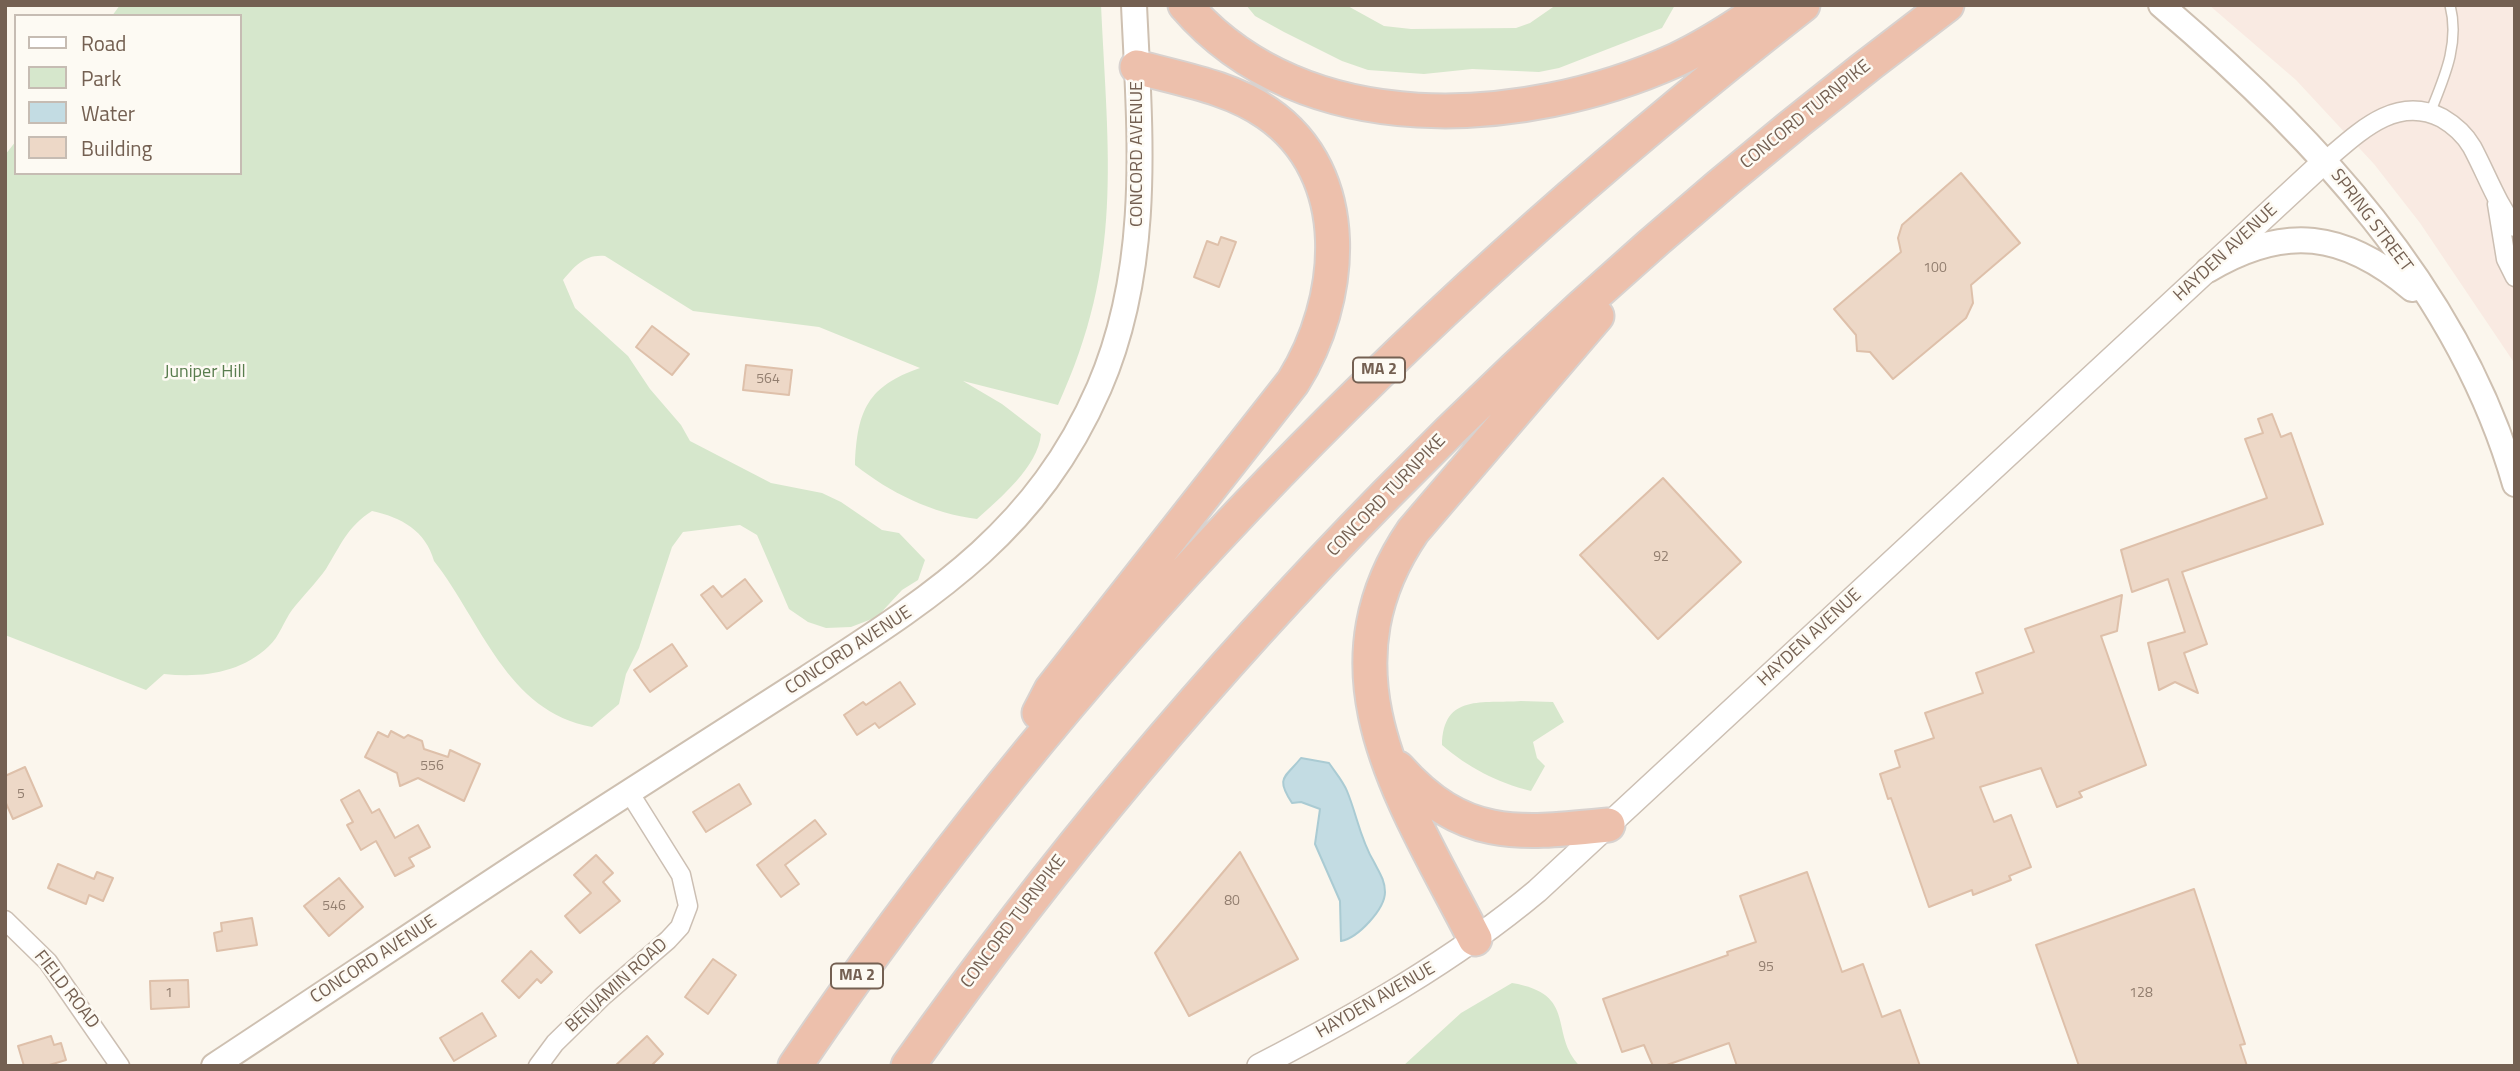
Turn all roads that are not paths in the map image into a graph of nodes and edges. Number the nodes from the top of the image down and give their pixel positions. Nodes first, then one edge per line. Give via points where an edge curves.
1 (1134, 5) edge
2 (1185, 5) edge
3 (1767, 5) edge
4 (1803, 5) edge
5 (1947, 5) edge
6 (2161, 5) edge
7 (2450, 5) edge
8 (1137, 67) junction
9 (2430, 113) junction
10 (2325, 161) junction
11 (2497, 204) junction
12 (2515, 228) edge
13 (1649, 247) junction
14 (2208, 270) junction
15 (2515, 277) edge
16 (2436, 310) junction
17 (2515, 484) edge
18 (1390, 758) junction
19 (1002, 785) junction
20 (629, 792) junction
21 (1608, 825) junction
22 (5, 920) edge
23 (1475, 939) junction
24 (120, 1066) edge
25 (214, 1066) edge
26 (538, 1066) edge
27 (794, 1066) edge
28 (908, 1066) edge
29 (1259, 1066) edge

1 - 8 main road, CONCORD AVENUE
2 - 3 highway via 1234,51 1297,86 1371,105 1457,109 1538,101 1629,78 1712,42
4 - 19 highway, MA 2 via 1587,180 1375,374 1174,583
5 - 13 highway, CONCORD TURNPIKE via 1779,136
6 - 10 main road, SPRING STREET
7 - 9 lane via 2454,32 2450,60
8 - 19 highway via 1247,102 1295,138 1315,168 1328,202 1333,254 1329,294 1317,337 1293,382 1051,690
8 - 20 main road, CONCORD AVENUE via 1140,209 1128,298 1098,390 1048,478 1003,534 938,592
9 - 10 street via 2405,110 2388,115
9 - 11 street via 2467,139
10 - 14 street, HAYDEN AVENUE
10 - 16 main road, SPRING STREET
11 - 12 street
11 - 15 street via 2506,259
13 - 18 highway via 1584,334 1429,511 1390,572 1374,615 1369,661 1374,716
13 - 28 highway, CONCORD TURNPIKE via 1451,430 1236,654 1074,844
14 - 16 main road via 2262,245 2301,239 2326,241 2375,261
14 - 21 street, HAYDEN AVENUE
16 - 17 main road, SPRING STREET via 2479,388
18 - 21 highway via 1431,800 1479,826 1531,832
18 - 23 highway via 1398,788
19 - 27 highway, MA 2
20 - 25 main road, CONCORD AVENUE
20 - 26 street, BENJAMIN ROAD via 681,875 688,906 668,940 593,1005
21 - 23 street, HAYDEN AVENUE
22 - 24 street, FIELD ROAD via 48,962
23 - 29 street, HAYDEN AVENUE via 1364,1010

